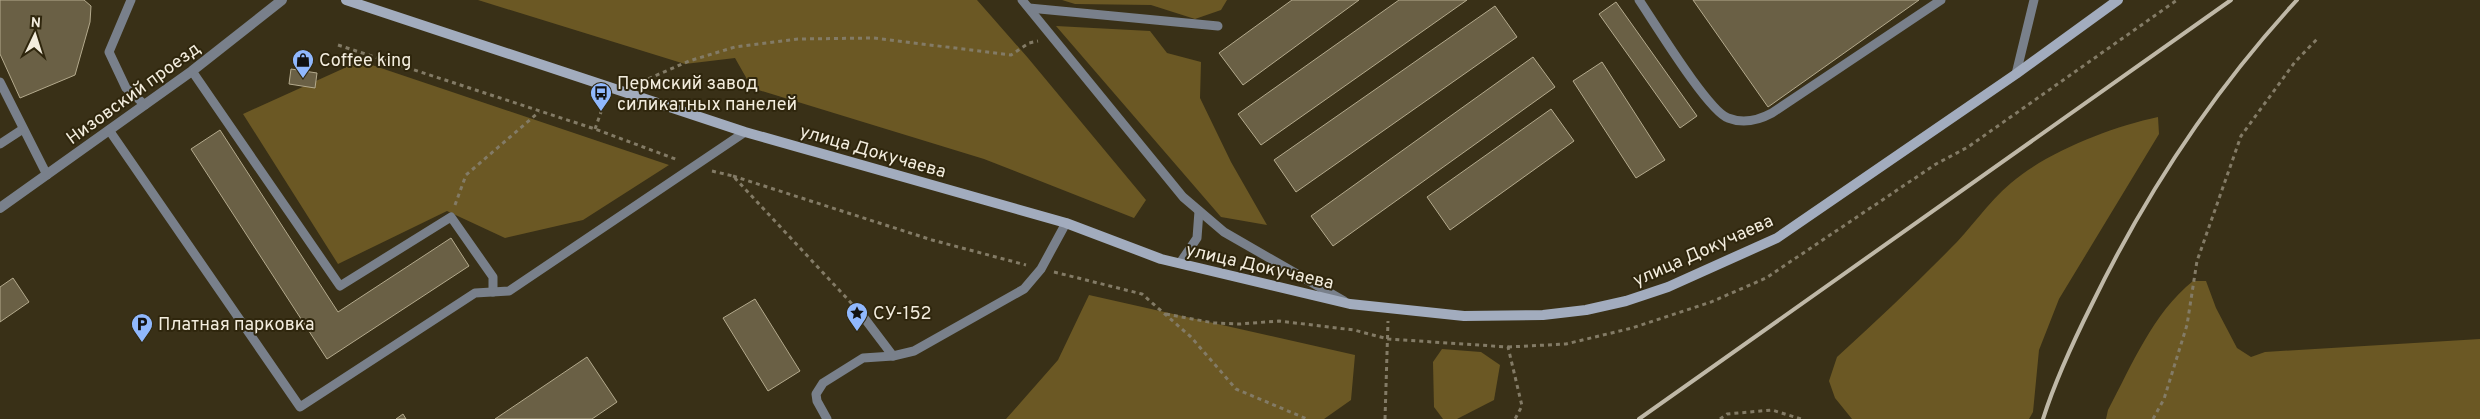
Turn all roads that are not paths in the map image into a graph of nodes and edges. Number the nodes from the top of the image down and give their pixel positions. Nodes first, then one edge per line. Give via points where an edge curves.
1 (131, 0) edge
2 (282, 0) edge
3 (346, 0) edge
4 (1022, 0) edge
5 (1639, 0) edge
6 (1941, 0) edge
7 (2034, 0) edge
8 (2118, 0) edge
9 (1029, 8) junction
10 (1218, 26) dead end
11 (192, 71) junction
12 (2016, 74) junction
13 (0, 82) edge
14 (145, 105) junction
15 (24, 129) junction
16 (109, 130) junction
17 (745, 132) junction
18 (0, 144) edge
19 (47, 175) junction
20 (0, 208) edge
21 (1199, 211) junction
22 (1066, 223) junction
23 (1180, 263) junction
24 (493, 292) junction
25 (1350, 304) junction
26 (862, 315) road end
27 (893, 356) junction
28 (827, 419) edge

1 - 14 lane via 109,52 126,88
2 - 11 street, Низовский проезд
3 - 17 main road, улица Докучаева
4 - 9 lane
5 - 6 lane via 1710,104 1723,116 1738,121 1762,118 1772,113
7 - 12 lane
8 - 12 main road, улица Докучаева
9 - 10 lane
9 - 21 lane via 1183,197
11 - 14 street, Низовский проезд
11 - 24 lane via 340,286 450,217 493,276
12 - 25 main road, улица Докучаева via 1777,238 1668,287 1594,308 1543,315 1464,316
13 - 15 lane
14 - 16 street, Низовский проезд
15 - 18 lane
15 - 19 lane
16 - 19 street, Низовский проезд
16 - 24 lane via 300,407 475,293
17 - 22 main road, улица Докучаева
17 - 24 lane via 509,291
19 - 20 street, Низовский проезд
21 - 23 lane via 1197,238
21 - 25 lane via 1224,232
22 - 23 main road, улица Докучаева via 1161,259
22 - 27 lane via 1041,269 1024,289 914,351
23 - 25 main road, улица Докучаева
26 - 27 lane
27 - 28 lane via 863,358 824,383 816,394

